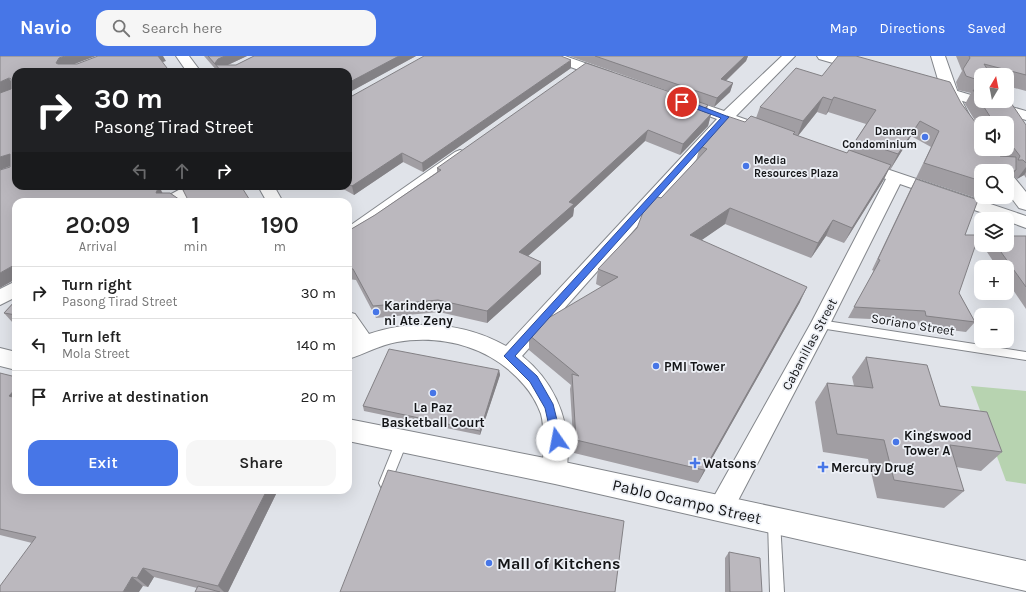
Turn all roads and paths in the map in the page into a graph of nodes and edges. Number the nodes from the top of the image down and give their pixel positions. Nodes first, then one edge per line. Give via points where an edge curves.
1 (182, 56) edge
2 (553, 56) edge
3 (789, 56) edge
4 (822, 56) edge
5 (938, 56) edge
6 (191, 68) edge
7 (875, 71) edge
8 (622, 80) edge
9 (920, 84) edge
10 (950, 93) junction
11 (666, 96) edge
12 (1026, 116) edge
13 (726, 117) junction
14 (763, 130) edge
15 (974, 135) edge
16 (470, 148) edge
17 (844, 159) edge
18 (895, 178) junction
19 (1014, 188) edge
20 (191, 190) edge
21 (177, 198) edge
22 (1026, 204) edge
23 (1026, 222) edge
24 (352, 232) edge
25 (12, 290) edge
26 (0, 298) edge
27 (820, 324) junction
28 (352, 333) edge
29 (356, 347) edge
30 (509, 356) junction
31 (1026, 356) edge
32 (0, 357) edge
33 (12, 360) edge
34 (352, 431) edge
35 (402, 440) junction
36 (554, 472) junction
37 (382, 491) edge
38 (722, 508) junction
39 (774, 521) junction
40 (1026, 576) edge
41 (776, 592) edge

1 - 6 street
2 - 8 street via 578,71
3 - 13 street
4 - 7 street
5 - 10 main road
9 - 10 street
10 - 12 street
10 - 15 main road
11 - 13 street
13 - 14 street
13 - 30 street
16 - 24 street
17 - 18 street
18 - 23 street
18 - 27 street, Cabanillas Street
19 - 22 main road
20 - 21 street
25 - 26 street
27 - 31 lane, Soriano Street
27 - 38 street, Cabanillas Street
28 - 29 street
29 - 30 street via 402,333 440,332 477,340
30 - 36 street via 533,379 550,407 557,440
32 - 33 main road
34 - 35 main road, Pablo Ocampo Street
35 - 36 main road, Pablo Ocampo Street
35 - 37 lane
36 - 38 main road, Pablo Ocampo Street
38 - 39 main road, Pablo Ocampo Street
39 - 40 main road, Pablo Ocampo Street
39 - 41 lane

